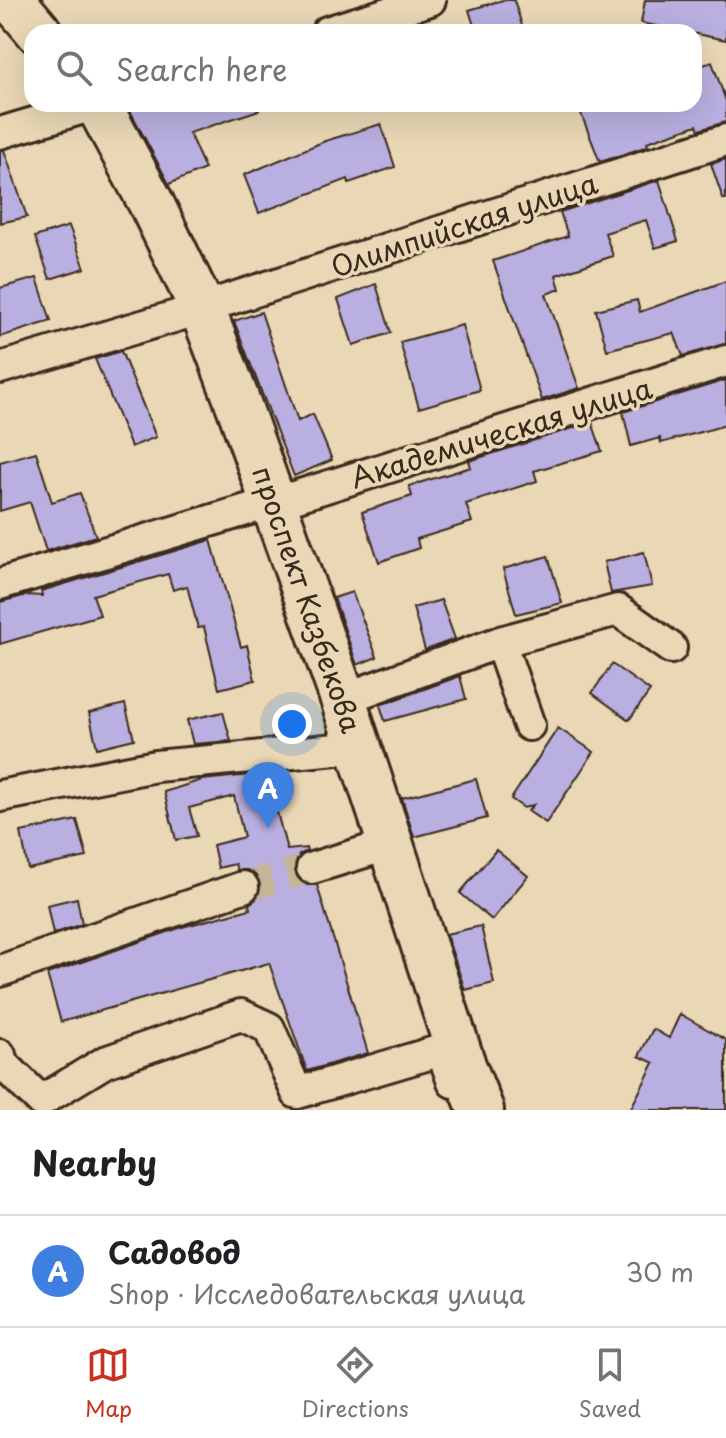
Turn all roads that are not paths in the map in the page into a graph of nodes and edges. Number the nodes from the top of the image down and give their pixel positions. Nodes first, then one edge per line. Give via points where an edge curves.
1 (12, 0) edge
2 (430, 0) edge
3 (0, 3) edge
4 (32, 24) edge
5 (353, 24) edge
6 (24, 32) edge
7 (68, 112) edge
8 (94, 112) edge
9 (0, 133) edge
10 (726, 140) edge
11 (196, 310) junction
12 (726, 361) edge
13 (0, 368) edge
14 (269, 504) junction
15 (0, 584) edge
16 (500, 642) junction
17 (671, 648) dead end
18 (343, 699) junction
19 (529, 725) dead end
20 (347, 748) junction
21 (0, 796) edge
22 (381, 847) junction
23 (312, 868) tunnel mouth
24 (243, 887) tunnel mouth
25 (0, 971) edge
26 (442, 1050) junction
27 (0, 1055) edge
28 (297, 1093) junction
29 (325, 1110) edge
30 (463, 1110) edge
31 (481, 1110) edge

1 - 4 highway
2 - 5 street
3 - 6 street
7 - 9 street
8 - 11 highway, проспект Казбекова via 151,203
10 - 11 street, Олимпийская улица
11 - 13 street, Олимпийская улица
11 - 14 highway, проспект Казбекова
12 - 14 street, Академическая улица
14 - 15 street, Академическая улица
14 - 18 highway, проспект Казбекова
14 - 20 street
16 - 17 street via 618,610
16 - 18 street
16 - 19 street
18 - 31 highway, проспект Казбекова
20 - 21 street via 156,766
20 - 22 street
22 - 23 street
22 - 26 street
24 - 25 street
26 - 28 street
26 - 30 street
27 - 28 street via 41,1101 105,1062 241,1015 269,1028
28 - 29 street

